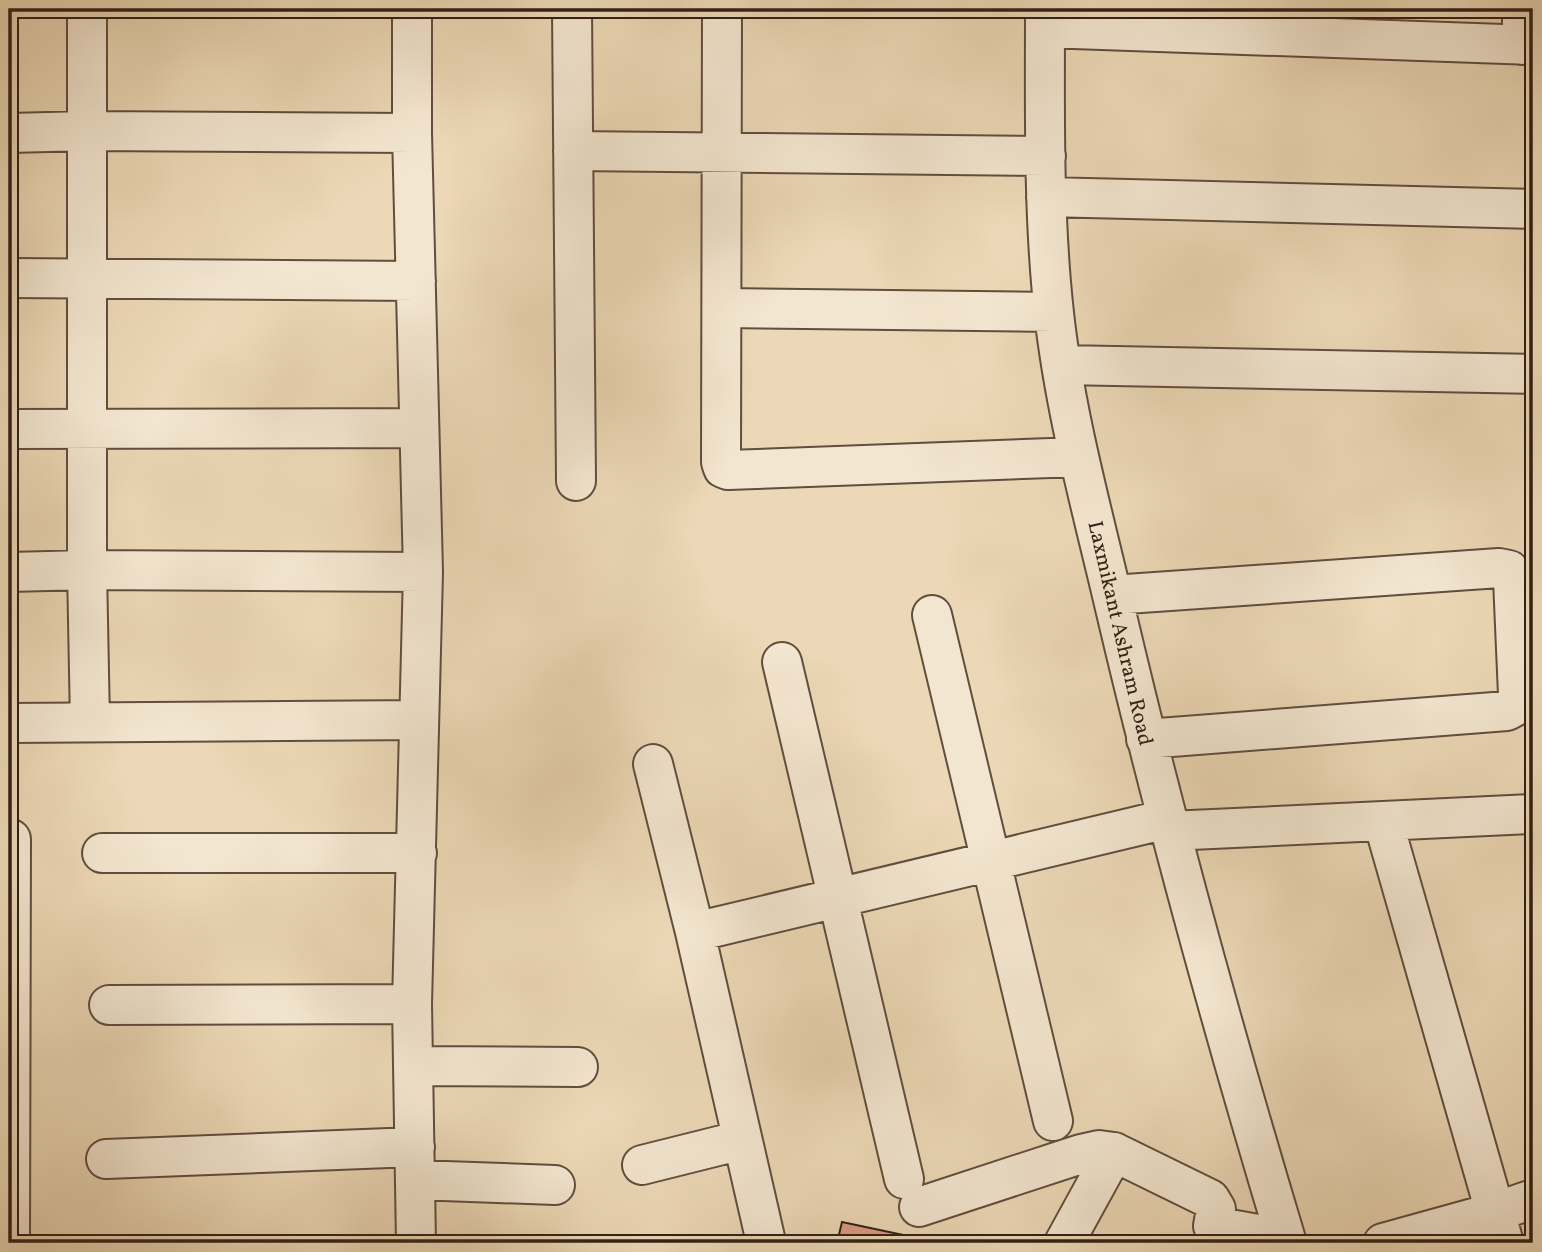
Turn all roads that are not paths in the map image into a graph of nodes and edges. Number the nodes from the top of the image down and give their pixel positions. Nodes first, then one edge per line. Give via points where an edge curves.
1 (87, 9) edge
2 (412, 9) edge
3 (572, 9) edge
4 (722, 9) edge
5 (1045, 18) edge
6 (1226, 22) edge
7 (1374, 24) edge
8 (1526, 33) edge
9 (87, 131) junction
10 (9, 133) edge
11 (412, 133) junction
12 (573, 151) junction
13 (722, 153) junction
14 (1046, 156) junction
15 (1046, 197) junction
16 (1533, 209) edge
17 (87, 277) junction
18 (9, 278) edge
19 (416, 281) junction
20 (722, 308) junction
21 (1054, 312) junction
22 (1062, 365) junction
23 (1533, 374) edge
24 (419, 428) junction
25 (9, 429) edge
26 (87, 429) junction
27 (1079, 457) junction
28 (576, 481) dead end
29 (87, 570) junction
30 (9, 572) edge
31 (423, 572) junction
32 (1112, 595) junction
33 (932, 615) dead end
34 (782, 662) dead end
35 (419, 720) junction
36 (90, 722) junction
37 (9, 723) edge
38 (1146, 739) junction
39 (653, 764) dead end
40 (1533, 814) edge
41 (1382, 821) junction
42 (1168, 825) junction
43 (11, 839) dead end
44 (102, 853) dead end
45 (417, 853) junction
46 (991, 861) junction
47 (838, 898) junction
48 (695, 932) junction
49 (10, 1001) edge
50 (109, 1004) dead end
51 (412, 1004) junction
52 (414, 1066) junction
53 (578, 1067) dead end
54 (1053, 1121) dead end
55 (742, 1140) junction
56 (10, 1141) edge
57 (1114, 1152) junction
58 (106, 1159) dead end
59 (415, 1164) junction
60 (642, 1166) dead end
61 (555, 1185) dead end
62 (1533, 1199) edge
63 (1499, 1228) edge
64 (1209, 1235) edge
65 (1286, 1241) edge
66 (766, 1242) edge
67 (10, 1243) edge
68 (416, 1243) edge
69 (1064, 1243) edge
70 (1382, 1243) edge

1 - 9 street
2 - 11 street
3 - 12 street
4 - 13 street
5 - 6 street
5 - 14 street, Laxmikant Ashram Road
6 - 7 street
7 - 8 street
9 - 10 street
9 - 11 street
9 - 17 street
11 - 19 street
12 - 13 street
12 - 28 street
13 - 14 street
13 - 20 street
14 - 15 street, Laxmikant Ashram Road
15 - 16 street
15 - 21 street, Laxmikant Ashram Road
17 - 18 street
17 - 19 street
17 - 26 street
19 - 24 street
20 - 21 street
20 - 27 street via 723,468
21 - 22 street, Laxmikant Ashram Road
22 - 23 street
22 - 27 street, Laxmikant Ashram Road
24 - 26 street
24 - 31 street
25 - 26 street
26 - 29 street
27 - 32 street, Laxmikant Ashram Road
29 - 30 street
29 - 31 street
29 - 36 street
31 - 35 street
32 - 38 street, Laxmikant Ashram Road
32 - 38 street via 1499,568 1509,570 1513,579 1518,695 1516,706 1507,711
33 - 46 street
34 - 47 street
35 - 36 street
35 - 45 street
36 - 37 street
38 - 42 street, Laxmikant Ashram Road
39 - 48 street
40 - 41 street
41 - 42 street
41 - 63 street
42 - 46 street
42 - 65 street, Laxmikant Ashram Road
43 - 49 street
44 - 45 street
45 - 51 street
46 - 47 street
46 - 54 street
47 - 48 street
47 - 57 street via 911,1193 1099,1150
48 - 55 street
49 - 56 street
50 - 51 street
51 - 52 street
52 - 53 street
52 - 59 street
55 - 60 street
55 - 66 street
56 - 67 street
57 - 64 street via 1210,1199 1216,1209
57 - 69 street
58 - 59 street
59 - 61 street
59 - 68 street
62 - 63 street
63 - 70 street
64 - 65 street

